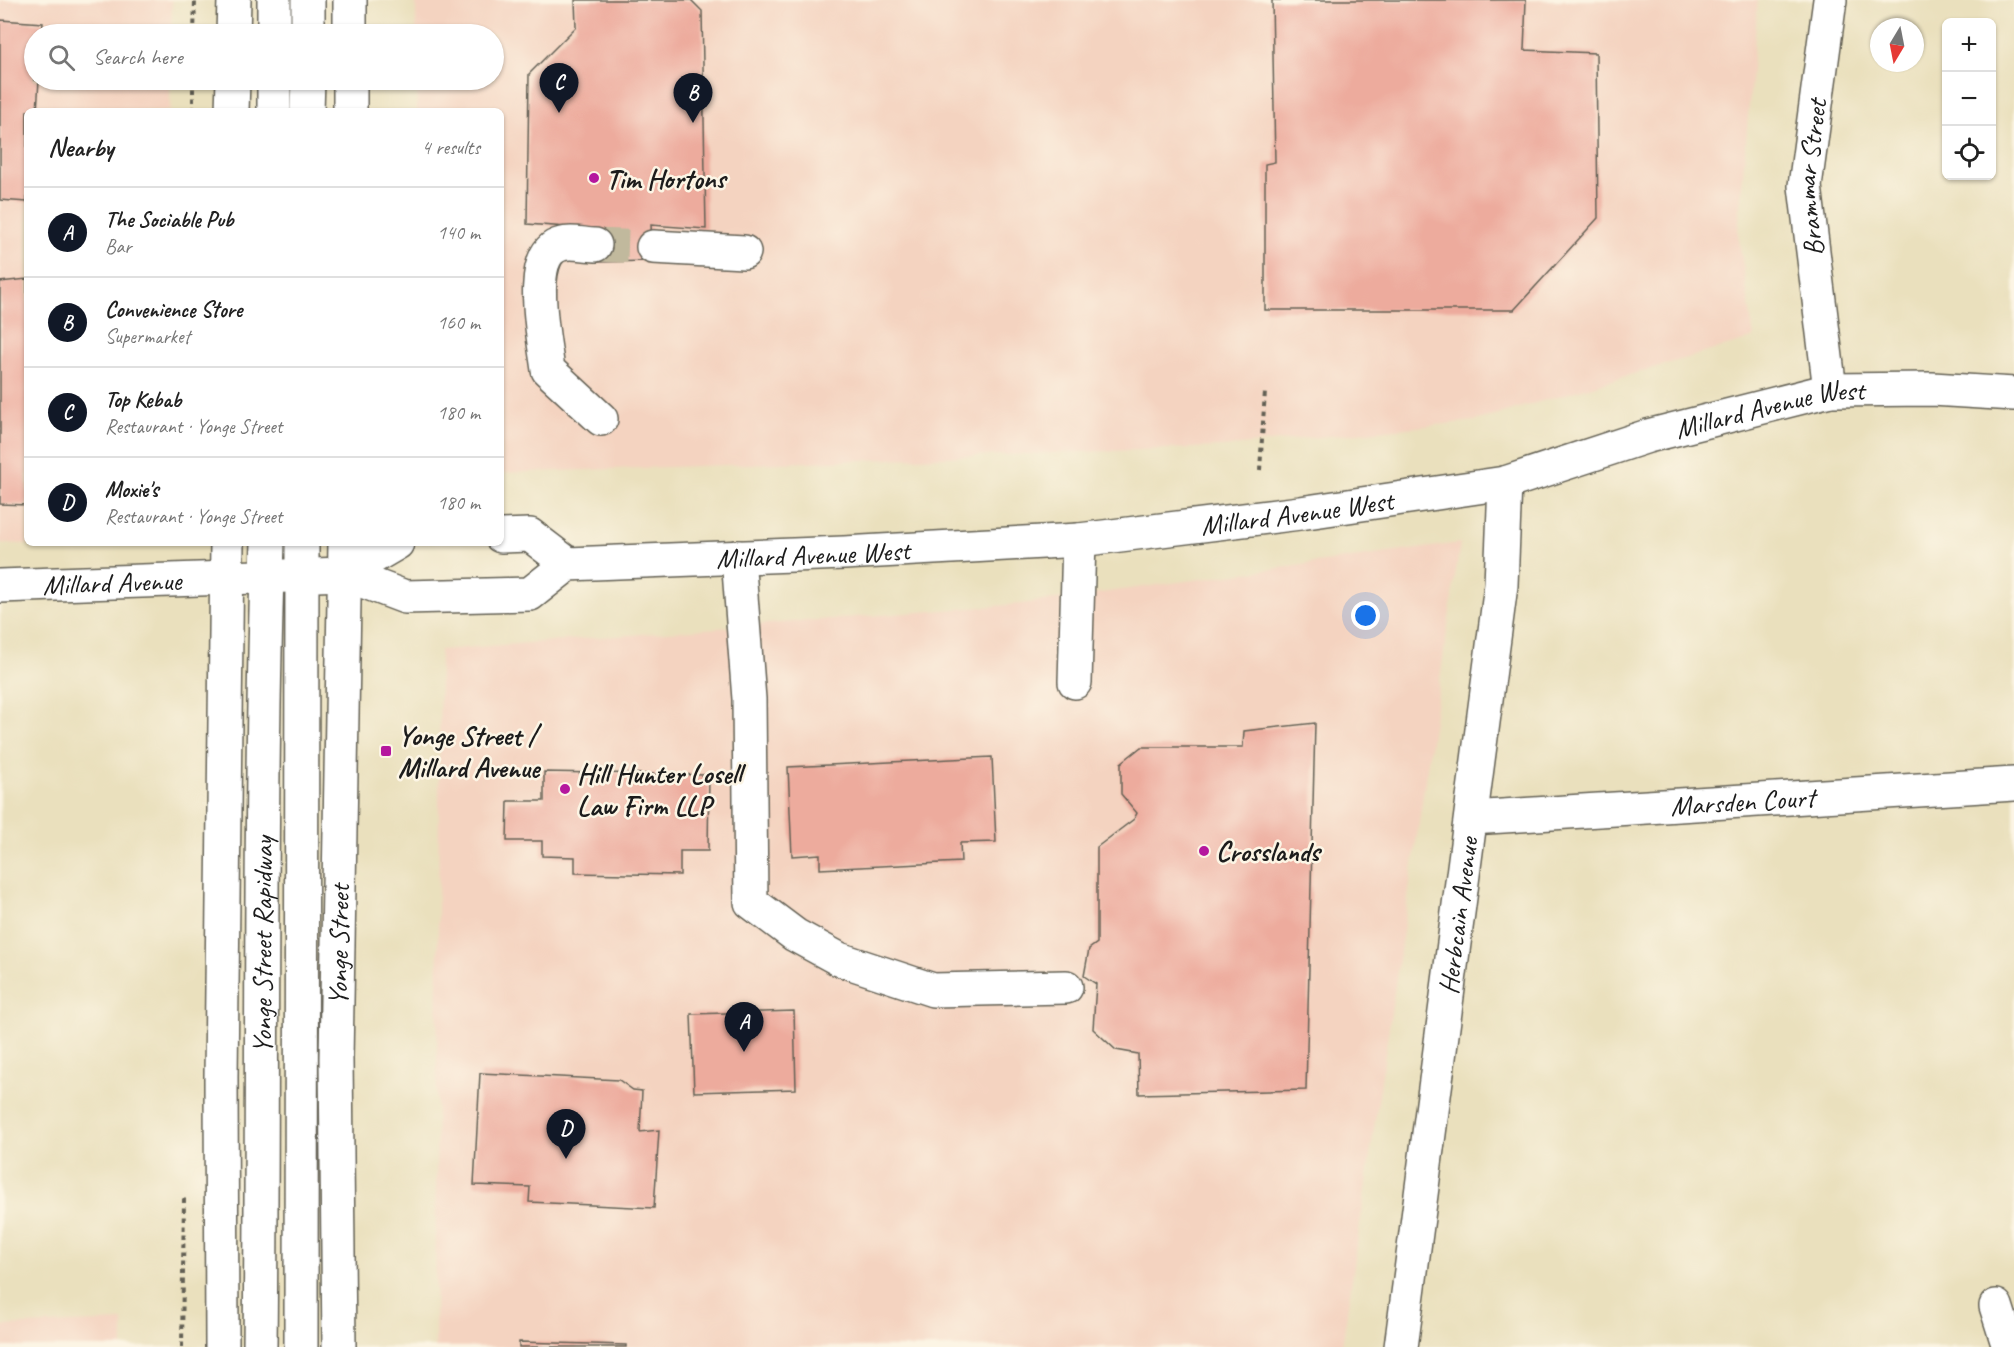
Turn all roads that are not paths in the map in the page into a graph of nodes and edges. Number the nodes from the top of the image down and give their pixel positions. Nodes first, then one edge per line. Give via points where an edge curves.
1 (234, 0) edge
2 (274, 0) edge
3 (308, 0) edge
4 (350, 0) edge
5 (1830, 0) edge
6 (233, 24) edge
7 (274, 24) edge
8 (308, 24) edge
9 (350, 24) edge
10 (233, 90) edge
11 (274, 90) edge
12 (308, 90) edge
13 (350, 90) edge
14 (232, 108) edge
15 (274, 108) edge
16 (307, 108) edge
17 (350, 108) edge
18 (595, 245) tunnel mouth
19 (653, 247) tunnel mouth
20 (744, 252) dead end
21 (1830, 390) junction
22 (2014, 394) edge
23 (601, 419) dead end
24 (1504, 483) junction
25 (504, 536) edge
26 (1079, 540) junction
27 (227, 546) edge
28 (268, 546) edge
29 (386, 546) edge
30 (738, 557) junction
31 (344, 558) edge
32 (302, 559) edge
33 (568, 564) junction
34 (267, 575) junction
35 (225, 576) junction
36 (0, 586) edge
37 (1075, 682) dead end
38 (2014, 784) edge
39 (1471, 818) junction
40 (1066, 987) dead end
41 (1996, 1306) dead end
42 (222, 1347) edge
43 (260, 1347) edge
44 (301, 1347) edge
45 (339, 1347) edge
46 (1401, 1347) edge
47 (2009, 1347) edge

1 - 6 main road
2 - 7 main road
3 - 8 main road
4 - 9 main road
5 - 21 main road, Brammar Street via 1805,186
10 - 14 main road
11 - 15 main road
12 - 16 main road
13 - 17 main road
18 - 23 main road via 561,244 549,252 538,278 548,370
19 - 20 main road
21 - 22 main road, Millard Avenue West via 1932,389
21 - 24 main road, Millard Avenue West via 1648,436
24 - 26 main road, Millard Avenue West
24 - 39 main road, Herbcain Avenue via 1501,585
25 - 33 main road via 530,535
26 - 30 main road, Millard Avenue West
26 - 37 main road
27 - 35 main road
28 - 34 main road, Yonge Street Rapidway
29 - 31 main road
30 - 33 main road, Millard Avenue West
30 - 40 main road via 748,699 751,902 795,935 839,959 933,990
31 - 32 main road
31 - 33 main road via 405,597 530,594
31 - 45 main road, Yonge Street via 336,1059
32 - 34 main road
32 - 44 main road, Yonge Street Rapidway
34 - 35 main road
34 - 43 main road, Yonge Street Rapidway via 261,750
35 - 36 main road, Millard Avenue
35 - 42 main road via 220,1077
38 - 39 main road, Marsden Court
39 - 46 main road, Herbcain Avenue
41 - 47 main road

